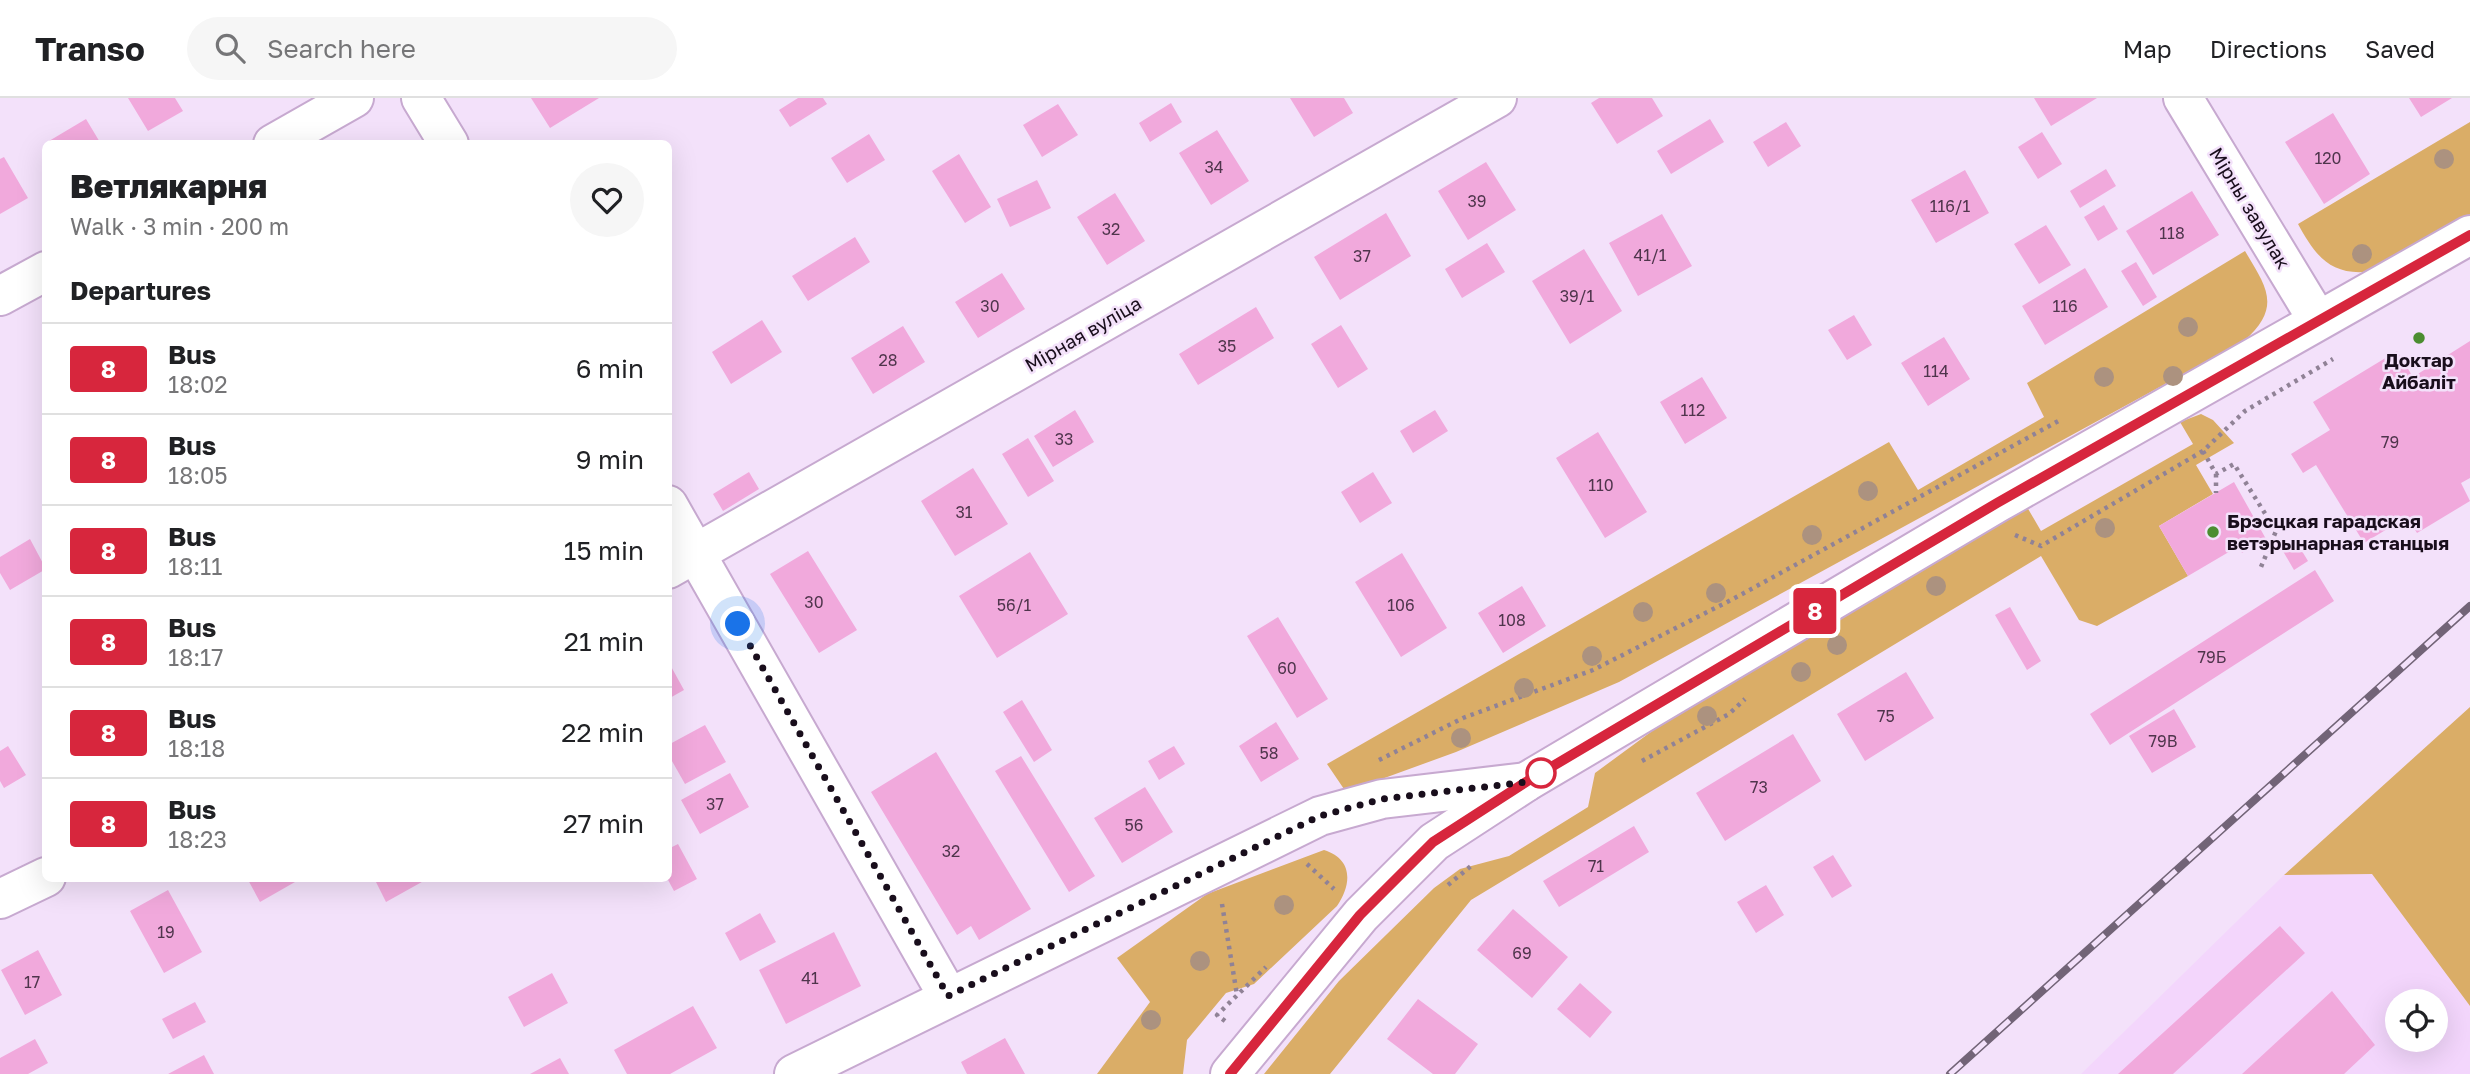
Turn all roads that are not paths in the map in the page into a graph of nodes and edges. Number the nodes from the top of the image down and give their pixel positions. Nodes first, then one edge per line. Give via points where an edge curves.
1 (354, 98) edge
2 (421, 98) edge
3 (1497, 98) edge
4 (2183, 98) edge
5 (280, 140) edge
6 (447, 140) edge
7 (2470, 235) edge
8 (42, 273) edge
9 (0, 296) edge
10 (2317, 319) junction
11 (672, 520) edge
12 (683, 562) edge
13 (1526, 782) junction
14 (42, 879) edge
15 (0, 899) edge
16 (948, 996) junction
17 (794, 1074) edge
18 (1230, 1074) edge

1 - 5 street
2 - 6 street
3 - 12 street, Мірная вуліца
4 - 10 street, Мірны завулак
7 - 10 street
8 - 9 street
10 - 13 street
11 - 12 street
12 - 16 street
13 - 16 street via 1382,799 1320,816
13 - 18 street via 1433,842 1360,915
14 - 15 street
16 - 17 street

